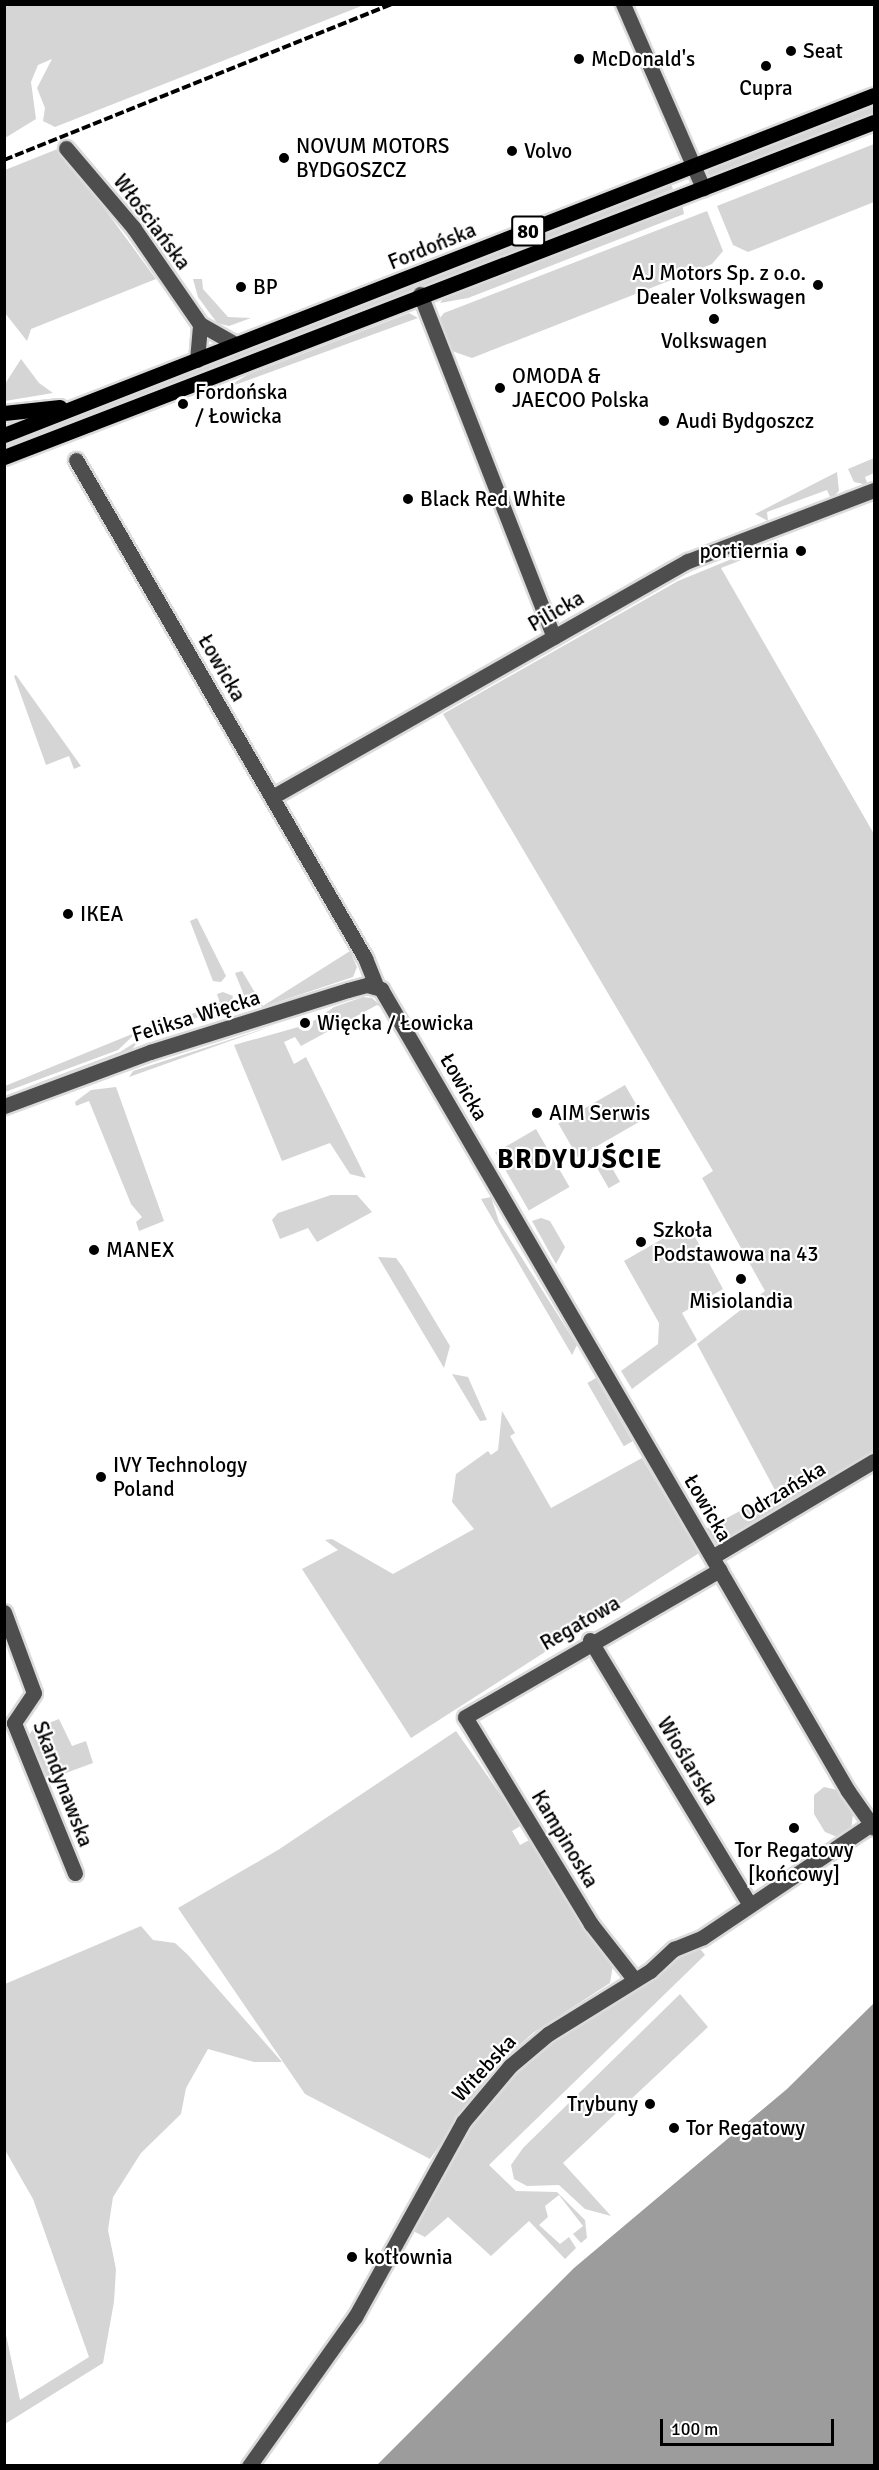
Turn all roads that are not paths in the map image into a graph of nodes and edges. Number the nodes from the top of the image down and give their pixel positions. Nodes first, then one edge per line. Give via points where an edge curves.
1 (622, 4) edge
2 (874, 95) edge
3 (874, 122) edge
4 (66, 148) dead end
5 (694, 165) junction
6 (703, 188) junction
7 (420, 294) junction
8 (200, 324) junction
9 (235, 344) junction
10 (197, 360) junction
11 (81, 405) junction
12 (4, 413) edge
13 (4, 435) edge
14 (24, 449) junction
15 (4, 457) edge
16 (76, 460) dead end
17 (4, 463) edge
18 (874, 490) edge
19 (554, 637) junction
20 (272, 797) junction
21 (377, 987) junction
22 (30, 1097) junction
23 (4, 1106) edge
24 (4, 1112) edge
25 (874, 1461) edge
26 (716, 1563) junction
27 (4, 1612) edge
28 (590, 1640) junction
29 (465, 1717) joint
30 (873, 1824) edge
31 (75, 1873) dead end
32 (749, 1904) junction
33 (634, 1979) junction
34 (249, 2466) edge

1 - 5 street
2 - 5 main road, Fordońska / 80
3 - 6 main road, Fordońska / 80
4 - 8 street, Włościańska via 133,227
5 - 6 street
5 - 9 main road, Fordońska / 80
6 - 7 main road, Fordońska / 80
7 - 14 main road, Fordońska / 80
7 - 19 street
8 - 9 street, Włościańska
8 - 10 street
9 - 10 main road, Fordońska / 80
10 - 11 main road, Fordońska / 80
11 - 12 main road
11 - 13 main road, Fordońska / 80
14 - 15 main road, Fordońska / 80
14 - 17 main road
16 - 20 street, Łowicka
18 - 19 street, Pilicka via 706,552
19 - 20 street, Pilicka
20 - 21 street, Łowicka via 365,958
21 - 22 street, Feliksa Więcka via 360,986 150,1052
21 - 26 street, Łowicka via 388,998
22 - 23 street, Feliksa Więcka
22 - 24 street, Feliksa Więcka
25 - 26 street, Odrzańska
26 - 28 street, Regatowa
26 - 30 street, Łowicka
27 - 31 street, Skandynawska via 34,1693 14,1723
28 - 29 street, Regatowa
28 - 32 street, Wioślarska
29 - 33 street, Kampinoska via 591,1924
30 - 32 street, Witebska
32 - 33 street, Witebska
33 - 34 street, Witebska via 529,2049 478,2102 355,2317

